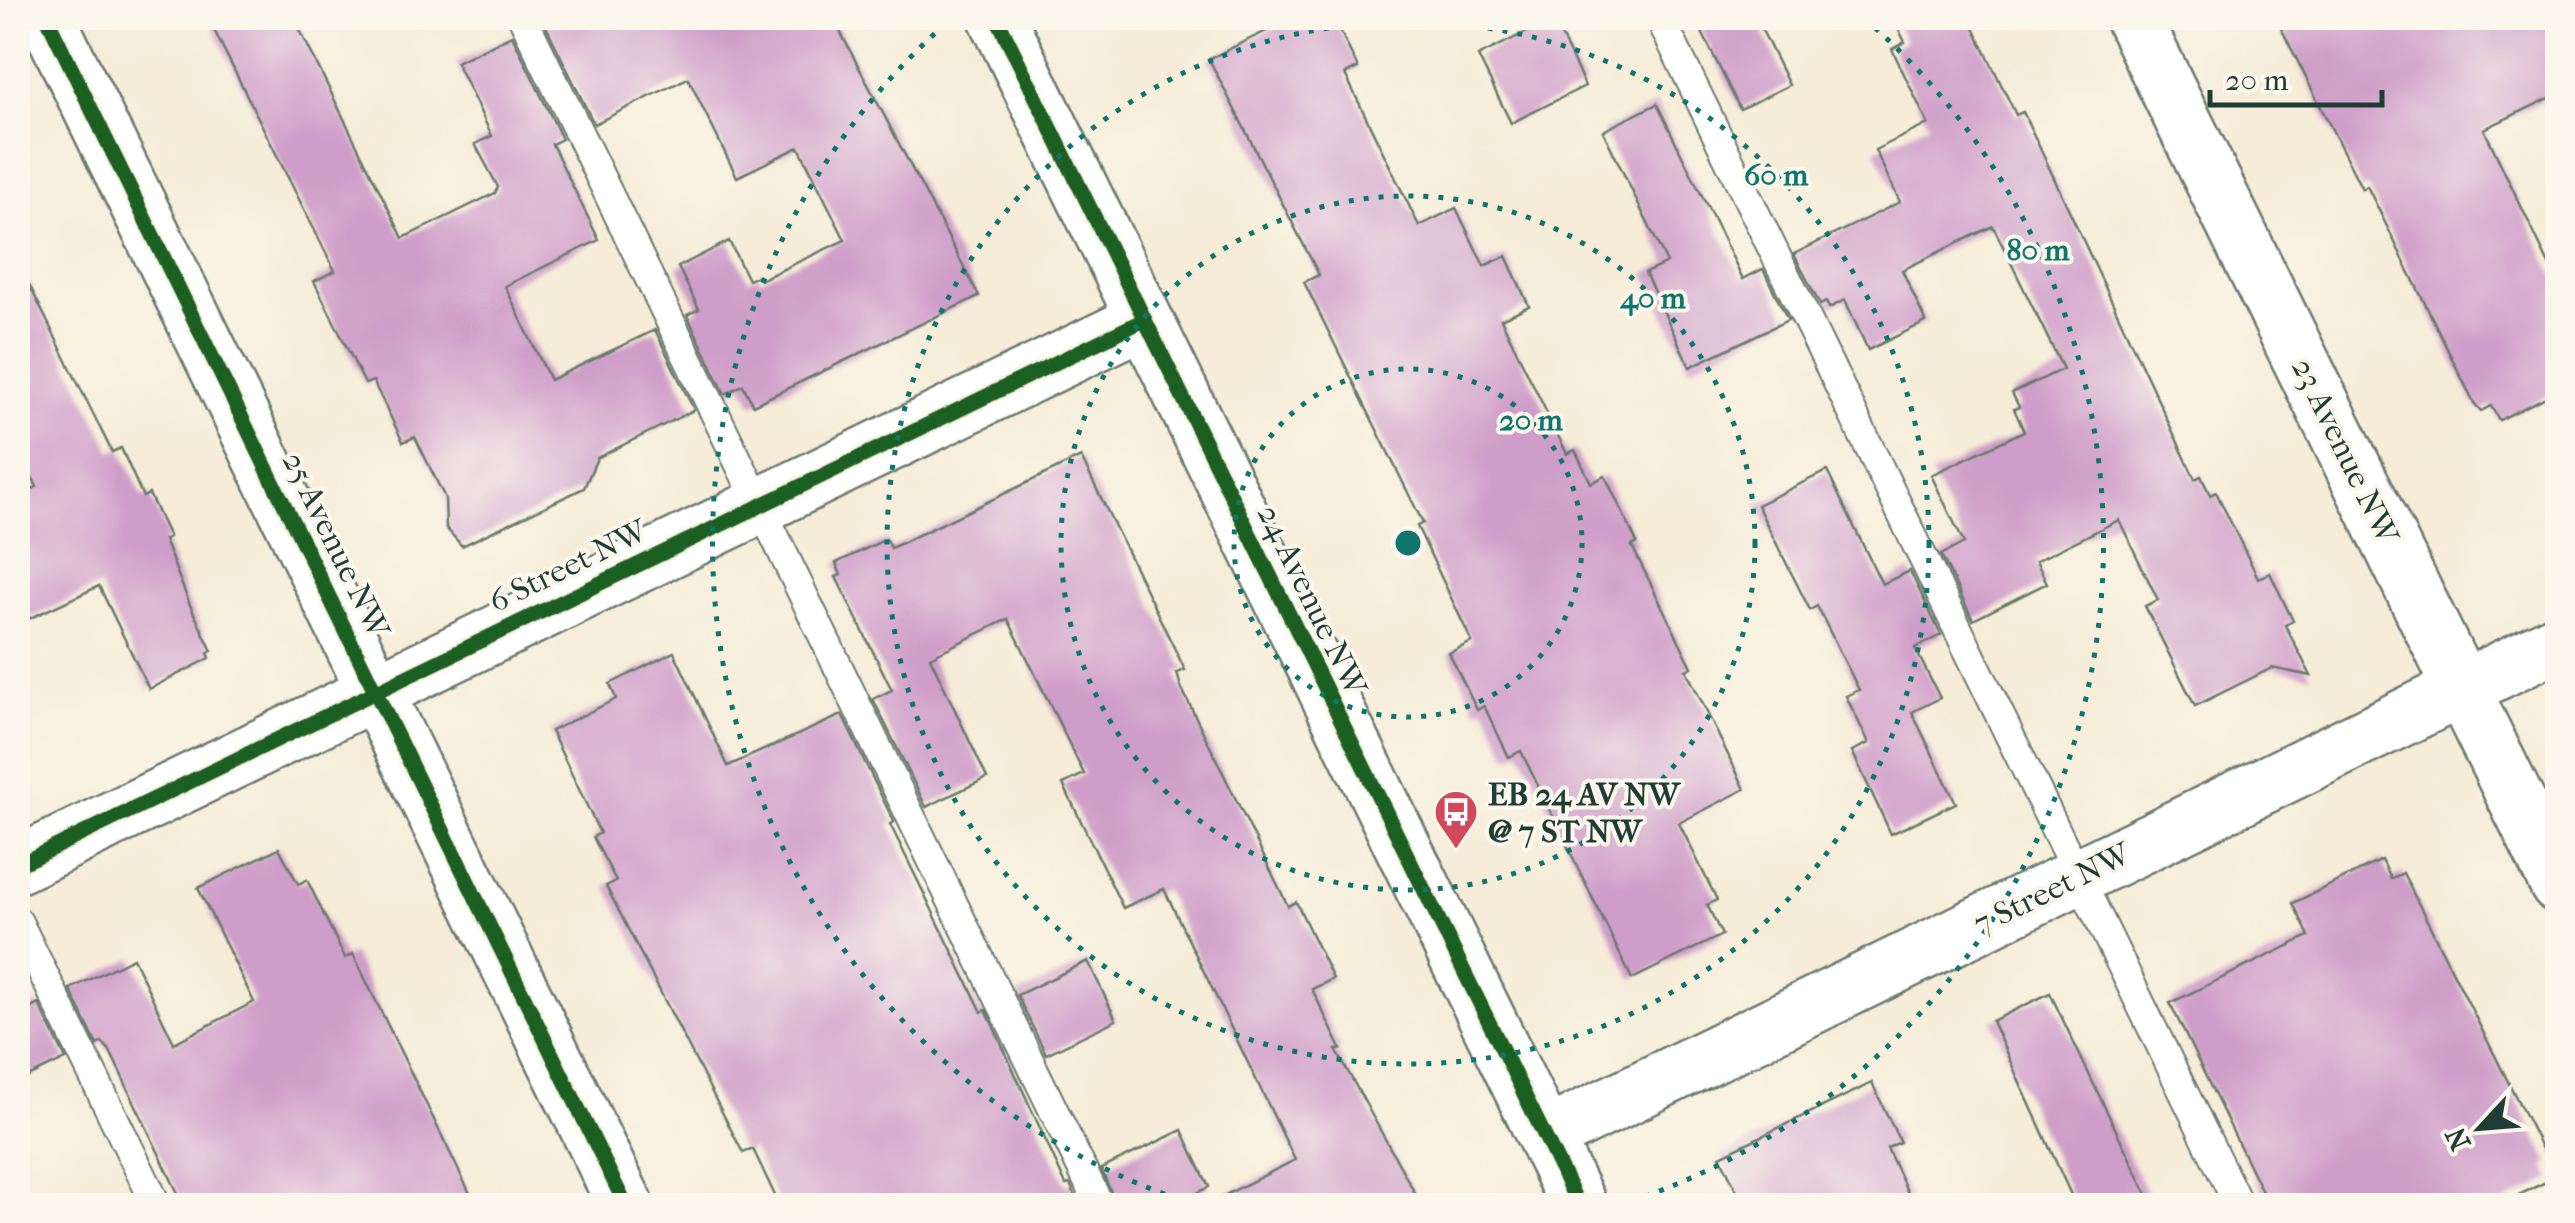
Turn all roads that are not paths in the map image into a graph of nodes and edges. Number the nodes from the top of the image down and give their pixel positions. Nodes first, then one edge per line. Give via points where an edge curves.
1 (48, 18) edge
2 (523, 18) edge
3 (997, 18) edge
4 (1660, 18) edge
5 (2133, 18) edge
6 (1144, 320) junction
7 (760, 504) junction
8 (2558, 642) edge
9 (376, 689) junction
10 (2462, 690) junction
11 (18, 865) edge
12 (2079, 876) junction
13 (2558, 884) edge
14 (18, 922) edge
15 (1546, 1136) junction
16 (156, 1206) edge
17 (626, 1206) edge
18 (1100, 1206) edge
19 (1579, 1206) edge
20 (2239, 1206) edge

1 - 9 street, 25 Avenue NW
2 - 7 lane
3 - 6 street, 24 Avenue NW
4 - 12 lane
5 - 10 street, 23 Avenue NW
6 - 7 street, 6 Street NW
6 - 15 street, 24 Avenue NW
7 - 9 street, 6 Street NW
7 - 18 lane
8 - 10 street, 7 Street NW
9 - 11 street, 6 Street NW
9 - 17 street, 25 Avenue NW
10 - 12 street, 7 Street NW
10 - 13 street, 23 Avenue NW
12 - 15 street, 7 Street NW
12 - 20 lane
14 - 16 lane
15 - 19 street, 24 Avenue NW

